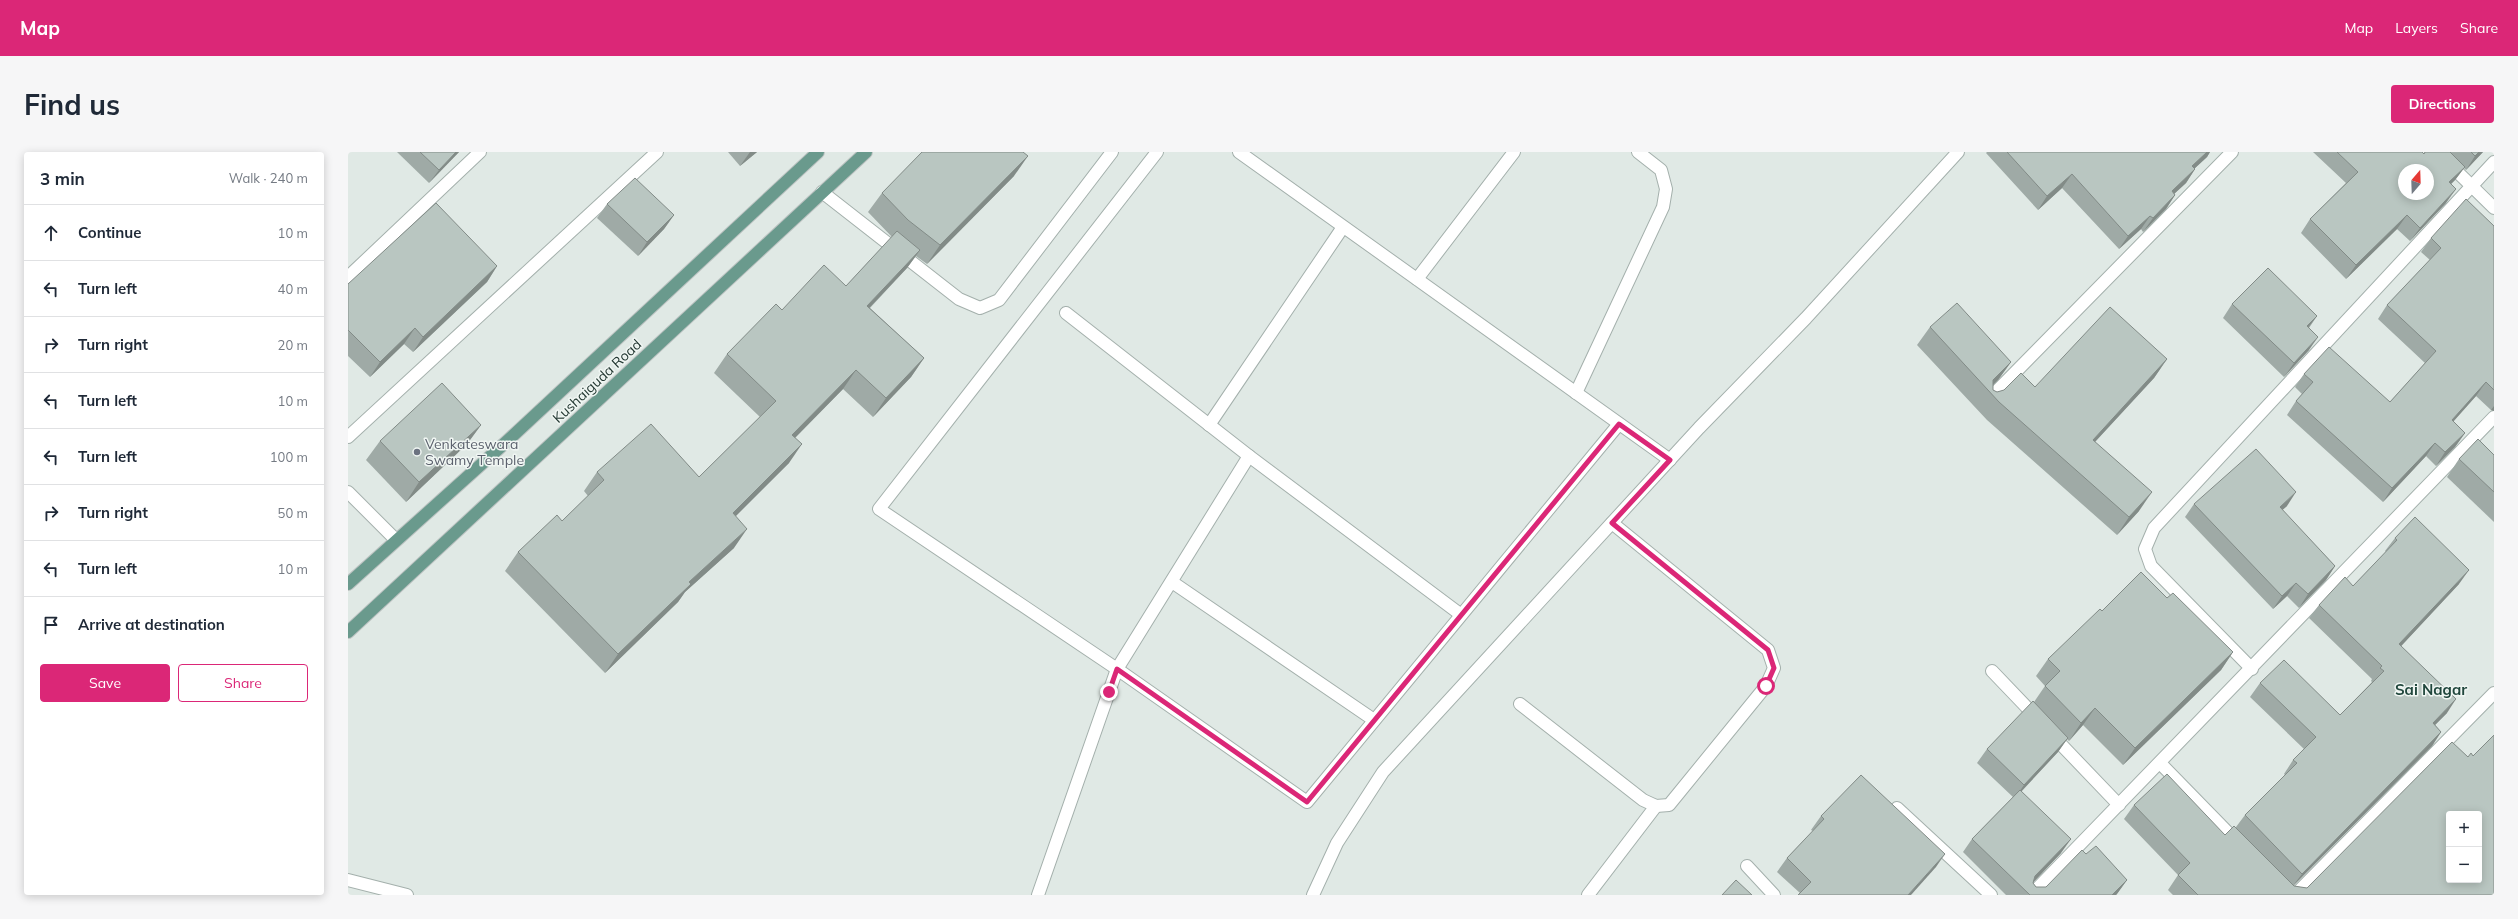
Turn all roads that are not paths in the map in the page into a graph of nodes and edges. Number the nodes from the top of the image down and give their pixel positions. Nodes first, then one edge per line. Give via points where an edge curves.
1 (480, 152) edge
2 (656, 152) edge
3 (818, 152) edge
4 (866, 152) edge
5 (1112, 152) edge
6 (1157, 152) edge
7 (1239, 152) edge
8 (1514, 152) edge
9 (1638, 152) edge
10 (1958, 152) edge
11 (2232, 152) edge
12 (2437, 152) edge
13 (2494, 162) edge
14 (2472, 186) junction
15 (822, 192) junction
16 (2494, 208) edge
17 (1344, 227) junction
18 (348, 277) edge
19 (1417, 279) junction
20 (1066, 313) dead end
21 (1576, 393) junction
22 (1986, 403) edge
23 (2494, 417) edge
24 (1619, 424) junction
25 (1209, 425) junction
26 (348, 437) edge
27 (1249, 456) junction
28 (1670, 460) junction
29 (348, 492) edge
30 (1612, 523) junction
31 (396, 540) junction
32 (1172, 582) junction
33 (348, 584) edge
34 (1460, 614) junction
35 (348, 632) edge
36 (1117, 669) junction
37 (2252, 669) junction
38 (1992, 671) dead end
39 (2494, 693) edge
40 (1520, 704) dead end
41 (1374, 720) junction
42 (2160, 763) junction
43 (2119, 805) junction
44 (1656, 806) junction
45 (1897, 808) edge
46 (2246, 851) edge
47 (1747, 866) dead end
48 (348, 880) edge
49 (407, 895) edge
50 (1038, 895) edge
51 (1313, 895) edge
52 (1588, 895) edge
53 (1774, 895) edge
54 (1991, 895) edge
55 (2031, 895) edge
56 (2295, 895) edge

1 - 18 street
2 - 26 street
3 - 31 main road, Kushaiguda Road via 511,438
4 - 15 main road, Kushaiguda Road
5 - 15 street via 999,300 980,308 959,299
6 - 36 street via 879,509
7 - 17 street
8 - 19 street
9 - 21 street via 1662,170 1666,189 1663,207
10 - 28 street via 1806,318
11 - 22 street
12 - 14 street
13 - 14 street
14 - 16 street
14 - 37 street via 2154,528 2144,549 2151,566
15 - 35 main road, Kushaiguda Road
17 - 19 street
17 - 25 street
19 - 21 street
20 - 25 street
21 - 24 street
23 - 37 street
24 - 28 street
24 - 34 street
25 - 27 street
27 - 32 street
27 - 34 street
28 - 30 street
29 - 31 street
30 - 44 street via 1768,650 1774,668 1766,686 1669,805
30 - 51 street via 1383,772 1337,843
31 - 33 main road, Kushaiguda Road
32 - 36 street
32 - 41 street
34 - 41 street
36 - 41 street via 1307,802
36 - 50 street
37 - 42 street
38 - 43 street
39 - 56 street
40 - 44 street via 1643,800
42 - 43 street
42 - 46 street
43 - 55 street
44 - 52 street
45 - 54 street
47 - 53 street
48 - 49 street

